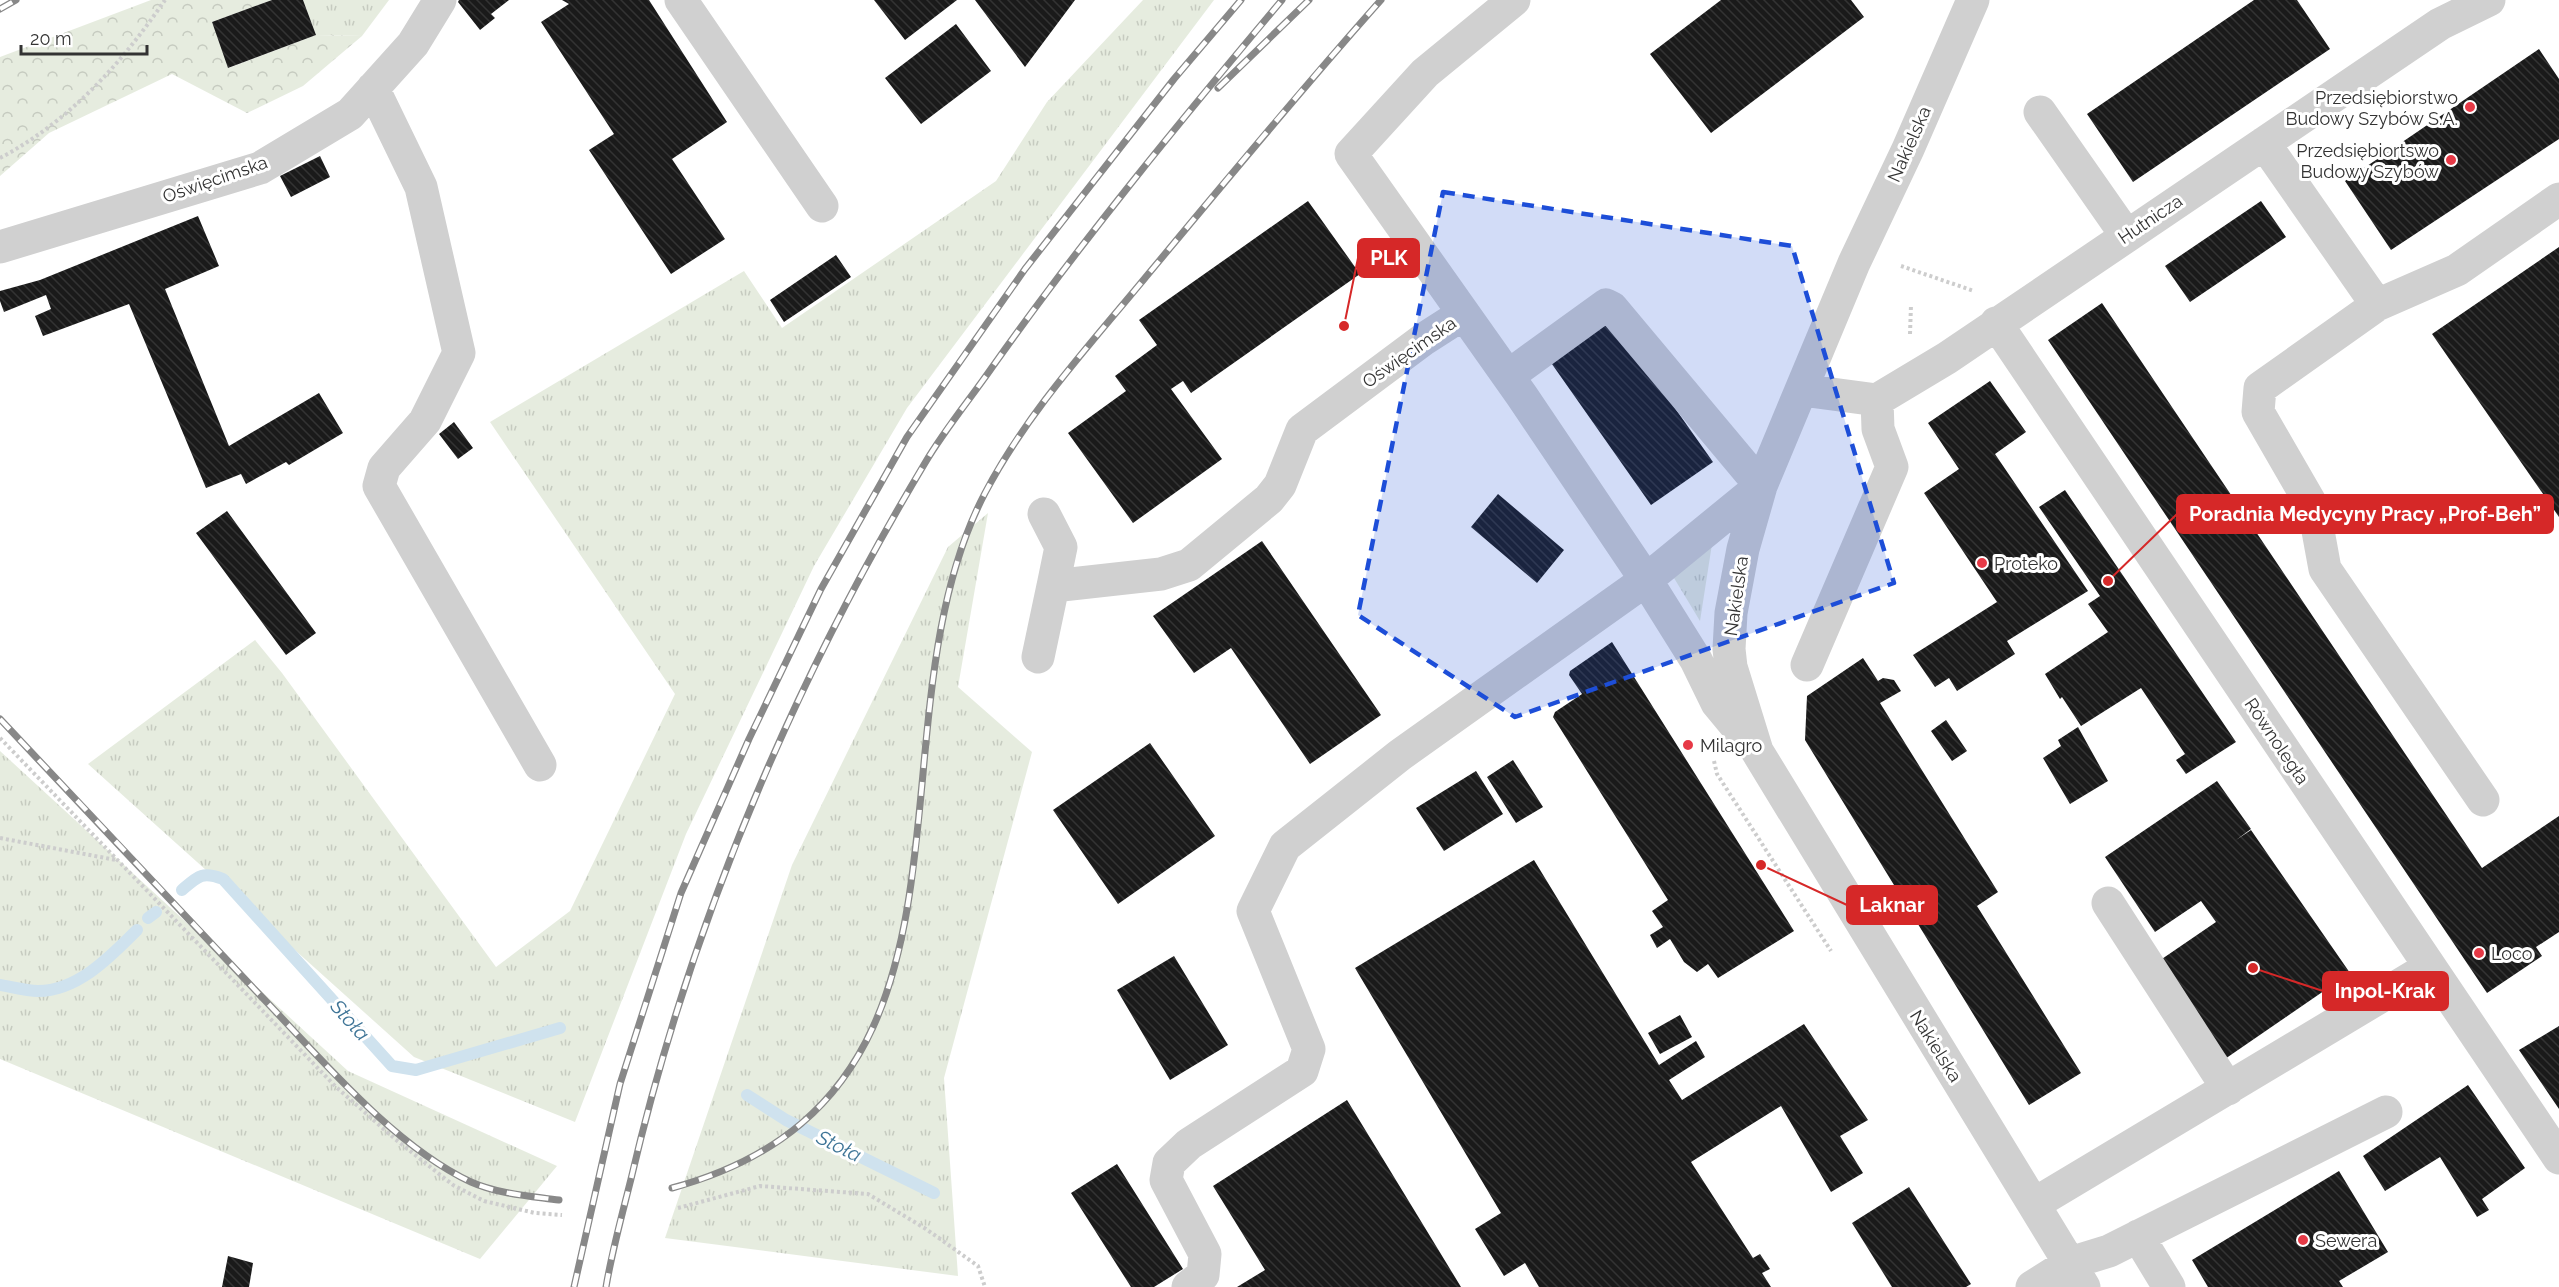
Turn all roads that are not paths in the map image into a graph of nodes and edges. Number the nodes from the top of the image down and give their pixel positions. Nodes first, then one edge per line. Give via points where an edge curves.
1 (440, 0) edge
2 (681, 0) edge
3 (1514, 0) edge
4 (1972, 0) edge
5 (2489, 0) edge
6 (373, 88) junction
7 (2040, 112) dead end
8 (2264, 143) junction
9 (2559, 199) edge
10 (822, 206) dead end
11 (2126, 236) junction
12 (0, 247) edge
13 (2377, 305) junction
14 (1990, 309) junction
15 (1463, 314) junction
16 (1508, 376) junction
17 (1803, 390) junction
18 (1877, 400) junction
19 (1761, 486) junction
20 (1044, 514) dead end
21 (1646, 580) junction
22 (1053, 586) junction
23 (1038, 657) dead end
24 (1807, 665) dead end
25 (1757, 751) junction
26 (540, 765) dead end
27 (2483, 800) dead end
28 (2108, 903) dead end
29 (2430, 967) junction
30 (2228, 1089) junction
31 (2386, 1112) dead end
32 (2559, 1158) edge
33 (2034, 1204) junction
34 (2138, 1236) junction
35 (2077, 1275) edge
36 (1188, 1287) edge
37 (2032, 1287) edge
38 (2169, 1287) edge

1 - 6 street, Oświęcimska via 413,44
2 - 10 street
3 - 15 street via 1425,73 1351,154
4 - 17 street, Nakielska via 1854,263
5 - 8 street, Hutnicza via 2440,24
6 - 12 street, Oświęcimska via 350,114 260,168
6 - 26 street via 422,188 459,353 425,421 384,468 379,486
7 - 11 street
8 - 11 street, Hutnicza
8 - 13 street
9 - 13 street via 2457,270
11 - 14 street, Hutnicza
13 - 27 street via 2260,388 2258,412 2314,509 2325,569
14 - 18 street, Hutnicza
14 - 29 street, Równoległa
15 - 16 street, Oświęcimska
15 - 22 street, Oświęcimska via 1302,430 1280,485 1269,499 1189,564 1161,574
16 - 19 street via 1606,305
16 - 21 street, Oświęcimska
17 - 18 street
17 - 19 street, Nakielska
18 - 24 street via 1878,429 1892,467
19 - 21 street
19 - 25 street, Nakielska via 1743,549 1731,613 1729,649
20 - 22 street via 1061,547
21 - 25 street, Oświęcimska via 1696,660 1717,703
21 - 36 street via 1400,755 1285,846 1253,911 1309,1049 1302,1071 1189,1144 1169,1163 1166,1180 1205,1254 1203,1275
22 - 23 street
25 - 33 street, Nakielska
28 - 30 street
29 - 30 street
29 - 32 street, Równoległa
30 - 33 street
31 - 34 street
33 - 35 street, Nakielska
34 - 35 street
34 - 38 street
35 - 37 street

